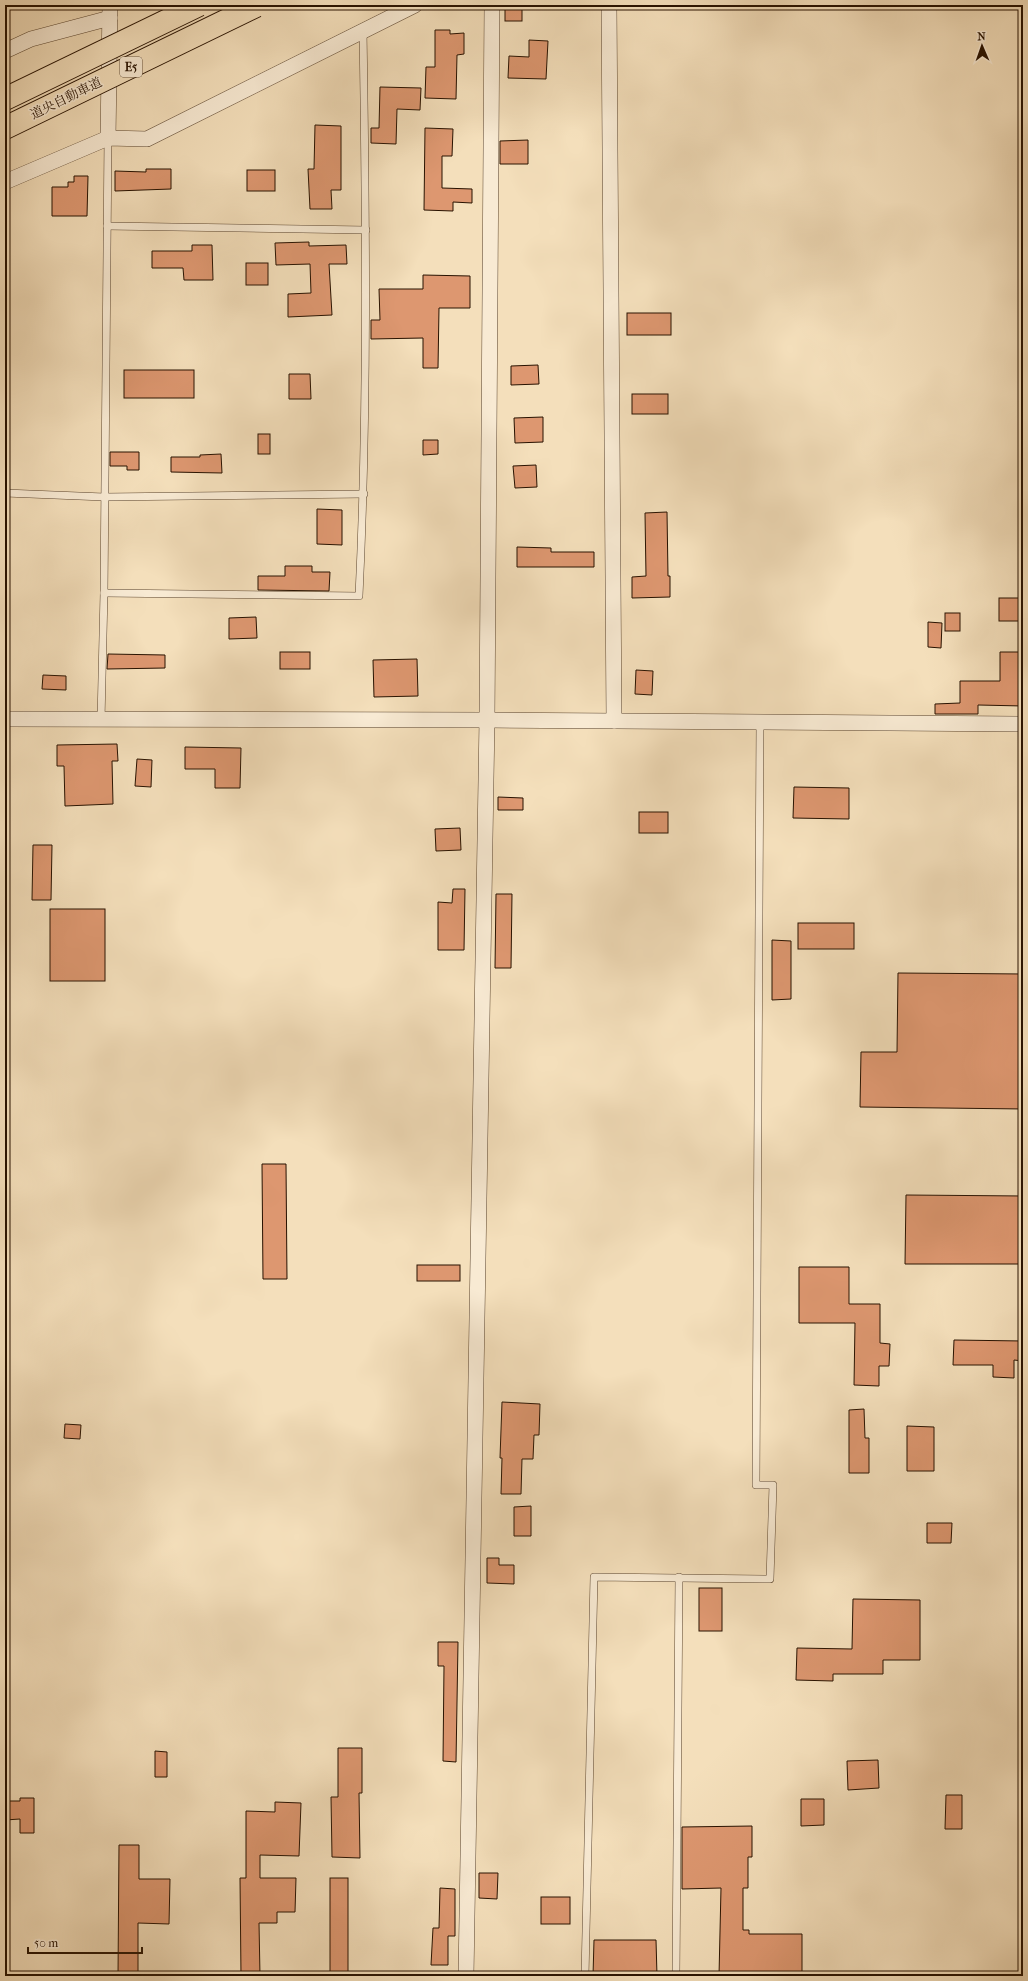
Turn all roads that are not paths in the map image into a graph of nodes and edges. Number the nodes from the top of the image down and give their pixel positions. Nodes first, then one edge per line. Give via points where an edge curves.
1 (199, 5) edge
2 (415, 5) edge
3 (492, 5) edge
4 (609, 5) edge
5 (256, 6) edge
6 (110, 11) edge
7 (363, 30) junction
8 (5, 51) edge
9 (5, 99) edge
10 (5, 128) edge
11 (108, 138) junction
12 (5, 182) edge
13 (107, 226) junction
14 (366, 230) junction
15 (5, 493) edge
16 (364, 494) junction
17 (104, 497) junction
18 (104, 593) junction
19 (5, 719) edge
20 (101, 720) junction
21 (487, 720) junction
22 (614, 721) junction
23 (760, 722) junction
24 (1023, 724) edge
25 (679, 1577) junction
26 (466, 1976) edge
27 (585, 1976) edge
28 (676, 1976) edge

1 - 9 highway, 道央自動車道 / E5, bridge
2 - 7 street
3 - 21 street
4 - 22 street
5 - 10 highway, 道央自動車道 / E5, bridge
6 - 8 street
6 - 11 street
7 - 11 street via 147,139
7 - 14 lane
11 - 12 street
11 - 13 lane
13 - 14 lane
13 - 17 lane
14 - 16 lane
15 - 17 lane
16 - 17 lane
16 - 18 lane via 359,596
17 - 18 lane
18 - 20 lane
19 - 20 street
20 - 21 street
21 - 22 street
21 - 26 street
22 - 23 street
23 - 24 street
23 - 25 lane via 756,1485 773,1485 770,1579
25 - 27 lane via 594,1577
25 - 28 lane

